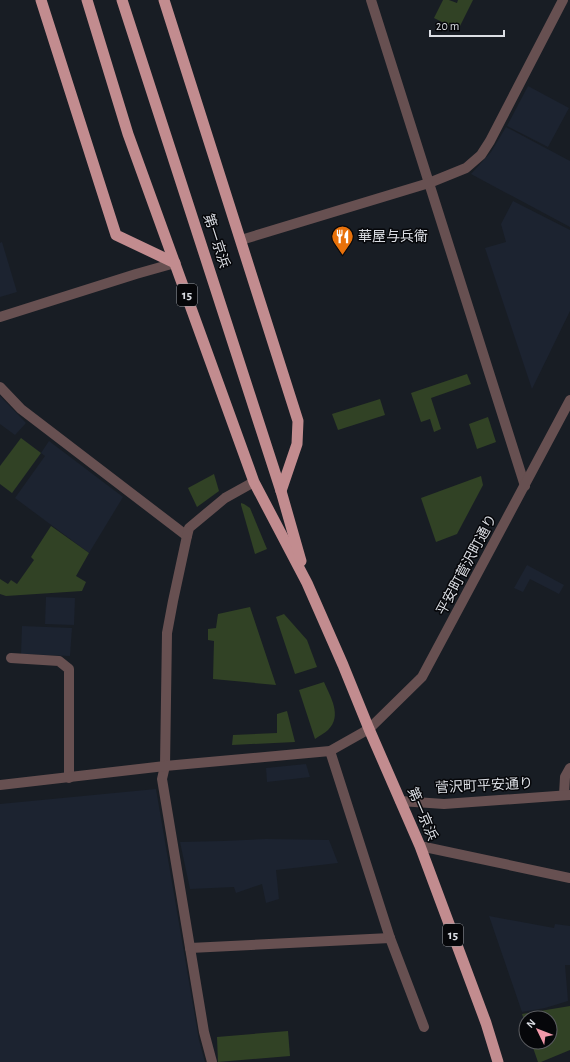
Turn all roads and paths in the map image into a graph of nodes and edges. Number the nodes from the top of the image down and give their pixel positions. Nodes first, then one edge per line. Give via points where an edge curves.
1 (40, 0) edge
2 (86, 0) edge
3 (122, 0) edge
4 (164, 0) edge
5 (371, 0) edge
6 (563, 0) edge
7 (429, 183) junction
8 (241, 240) junction
9 (175, 263) junction
10 (0, 317) edge
11 (0, 387) edge
12 (570, 400) edge
13 (254, 482) junction
14 (525, 486) junction
15 (281, 491) junction
16 (187, 536) junction
17 (307, 583) junction
18 (11, 658) dead end
19 (369, 729) junction
20 (330, 751) junction
21 (165, 766) junction
22 (570, 768) edge
23 (69, 778) junction
24 (0, 785) edge
25 (567, 795) edge
26 (400, 801) junction
27 (420, 846) junction
28 (570, 878) edge
29 (390, 938) junction
30 (190, 948) junction
31 (424, 1027) dead end
32 (212, 1062) edge
33 (498, 1062) edge

1 - 9 highway, 15 via 116,235
2 - 9 highway, 第一京浜 / 15 via 128,134
3 - 15 highway, 第一京浜 / 15
4 - 8 highway, 第一京浜
5 - 7 street
6 - 7 street via 481,155 466,168
7 - 8 street
7 - 14 street
8 - 15 highway, 第一京浜 via 298,421 297,444
9 - 10 street
9 - 13 highway, 第一京浜 / 15
11 - 16 street via 21,409
12 - 14 street, 平安町菅沢町通り
13 - 16 street via 225,498 189,528
13 - 17 highway, 第一京浜 / 15
14 - 19 street, 平安町菅沢町通り via 422,677
15 - 17 highway, 第一京浜 / 15
16 - 21 street via 167,633
17 - 19 highway, 第一京浜 / 15
18 - 23 street via 59,660 69,669
19 - 20 street, 平安町菅沢町通り
19 - 26 highway, 第一京浜 / 15
20 - 21 street
20 - 29 street
21 - 23 street
21 - 30 street via 162,779
22 - 25 street via 565,777
23 - 24 street
25 - 26 street, 菅沢町平安通り via 444,804
26 - 27 highway, 第一京浜 / 15
27 - 28 street
27 - 33 highway, 第一京浜 / 15
29 - 30 street
29 - 31 street
30 - 32 street via 204,1032

